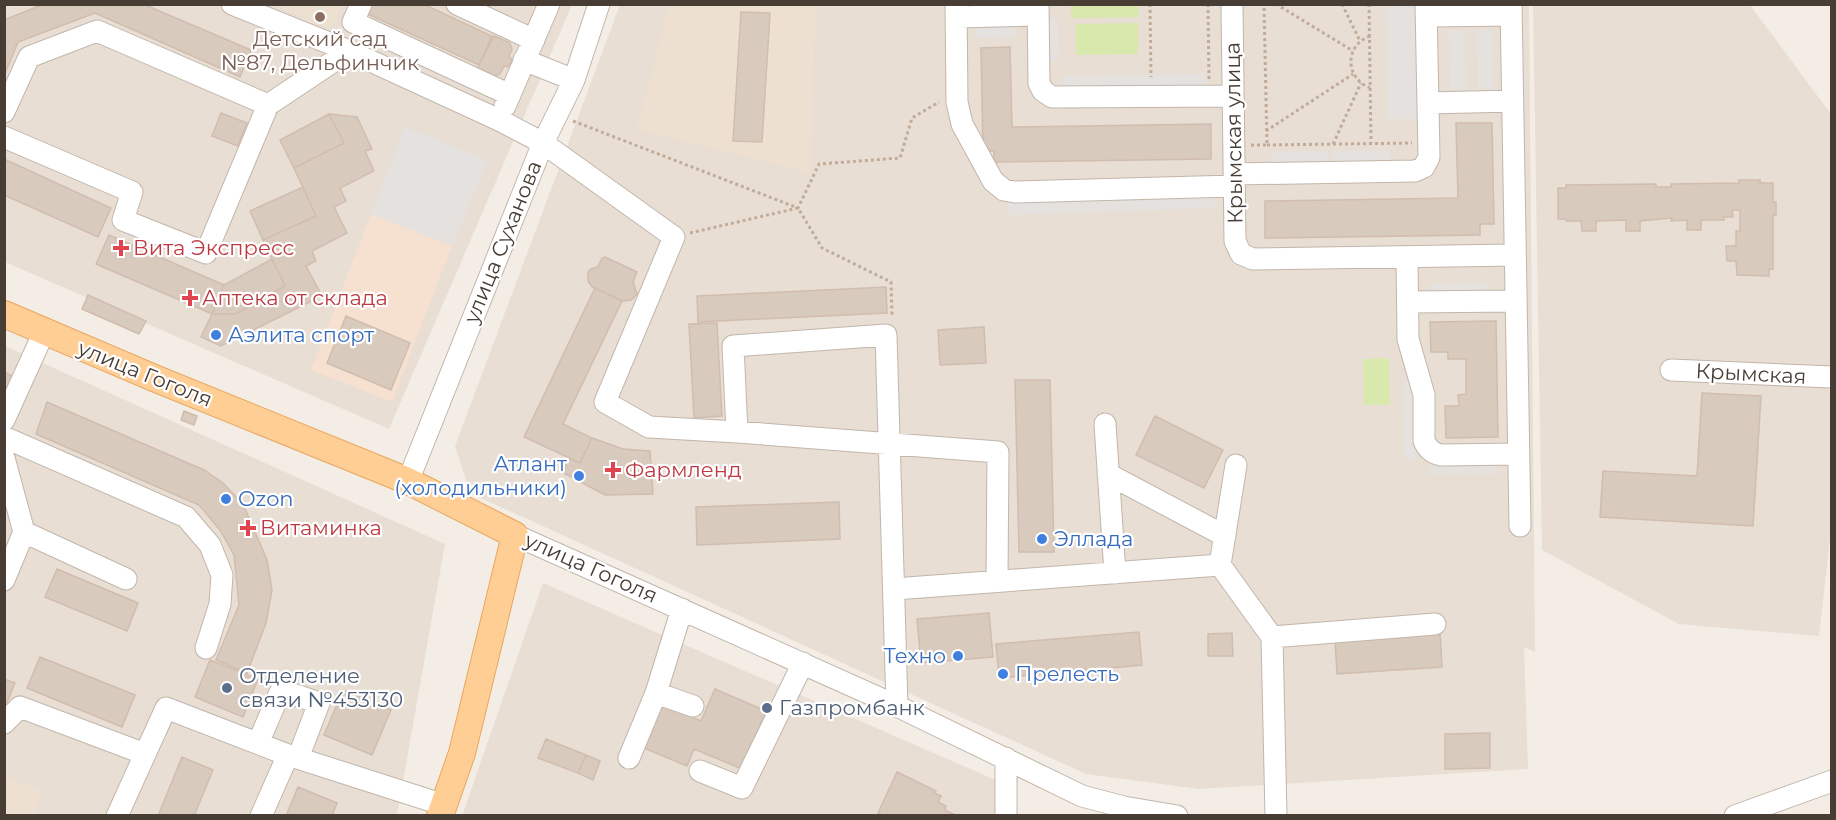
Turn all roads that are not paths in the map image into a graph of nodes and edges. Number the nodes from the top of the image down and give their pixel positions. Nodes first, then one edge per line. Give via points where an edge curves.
1 (232, 4) edge
2 (361, 4) edge
3 (457, 4) edge
4 (549, 4) edge
5 (599, 4) edge
6 (1233, 4) edge
7 (1038, 10) edge
8 (1426, 10) edge
9 (1511, 10) edge
10 (488, 11) edge
11 (956, 11) edge
12 (534, 40) junction
13 (350, 51) junction
14 (524, 60) junction
15 (574, 80) junction
16 (510, 94) junction
17 (1233, 96) junction
18 (1513, 101) junction
19 (1428, 103) junction
20 (268, 105) junction
21 (4, 112) edge
22 (499, 120) junction
23 (4, 137) edge
24 (543, 143) junction
25 (1234, 180) junction
26 (1515, 255) junction
27 (1407, 257) junction
28 (1516, 301) junction
29 (1408, 302) junction
30 (4, 314) edge
31 (44, 332) junction
32 (1671, 370) dead end
33 (1832, 377) edge
34 (4, 420) edge
35 (1105, 424) dead end
36 (737, 432) junction
37 (4, 437) edge
38 (890, 445) junction
39 (1518, 454) junction
40 (4, 458) edge
41 (1236, 465) dead end
42 (1108, 474) junction
43 (408, 481) junction
44 (1520, 526) dead end
45 (24, 532) junction
46 (515, 535) junction
47 (1225, 536) junction
48 (1220, 565) junction
49 (1115, 573) junction
50 (126, 579) dead end
51 (4, 580) edge
52 (997, 581) junction
53 (894, 589) junction
54 (682, 609) junction
55 (1435, 624) dead end
56 (1272, 637) junction
57 (206, 648) dead end
58 (803, 663) junction
59 (656, 693) junction
60 (693, 706) dead end
61 (897, 706) junction
62 (4, 723) edge
63 (258, 743) junction
64 (145, 754) junction
65 (293, 756) junction
66 (629, 758) dead end
67 (1006, 758) junction
68 (700, 771) dead end
69 (1832, 781) edge
70 (442, 810) edge
71 (117, 816) edge
72 (261, 816) edge
73 (1006, 816) edge
74 (1177, 816) edge
75 (1276, 816) edge
76 (1735, 816) edge

1 - 13 street
2 - 16 street via 353,22
3 - 10 street
4 - 12 street
5 - 15 street, улица Суханова
6 - 17 street, Крымская улица
7 - 11 street
7 - 17 street via 1039,83 1047,95 1059,99
8 - 9 street
8 - 19 street
9 - 18 street
10 - 12 street
11 - 25 street via 957,93 962,124 993,181 1004,189 1015,192
12 - 14 street
13 - 20 street
13 - 22 street
14 - 15 street
14 - 16 street
15 - 24 street, улица Суханова
16 - 22 street
17 - 25 street, Крымская улица
18 - 19 street
18 - 26 street
19 - 25 street via 1427,163 1415,171
20 - 21 street via 97,31 29,57
20 - 23 street via 206,253 123,220 132,192
22 - 24 street
24 - 36 street via 674,237 605,402 650,427
24 - 43 street, улица Суханова
25 - 27 street, Крымская улица via 1235,241 1246,258
26 - 27 street
26 - 28 street
27 - 29 street
28 - 29 street
28 - 39 street
29 - 39 street via 1408,339 1424,395 1427,447 1441,455
30 - 31 main road, улица Гоголя
31 - 34 street
31 - 43 main road, улица Гоголя
32 - 33 street, Крымская
35 - 42 street
36 - 38 street
36 - 38 street via 733,346 886,335
37 - 57 street via 186,517 210,545 222,575 220,604
38 - 52 street via 998,452
38 - 53 street
39 - 44 street
40 - 45 street
41 - 47 street
42 - 47 street
42 - 49 street
43 - 46 main road, улица Гоголя
45 - 50 street
45 - 51 street
46 - 54 street, улица Гоголя
46 - 70 main road via 462,753
47 - 48 street
48 - 49 street
48 - 56 street
49 - 52 street
52 - 53 street
53 - 61 street
54 - 58 street, улица Гоголя
54 - 59 street
55 - 56 street
56 - 75 street
58 - 61 street, улица Гоголя
58 - 68 street via 742,788
59 - 60 street
59 - 66 street
61 - 67 street, улица Гоголя
62 - 64 street via 20,707
63 - 64 street via 166,708
63 - 65 street
63 - 65 street via 280,690 300,696 319,704
64 - 71 street
65 - 70 street
65 - 72 street
67 - 73 street
67 - 74 street, улица Гоголя via 1082,796
69 - 76 street

